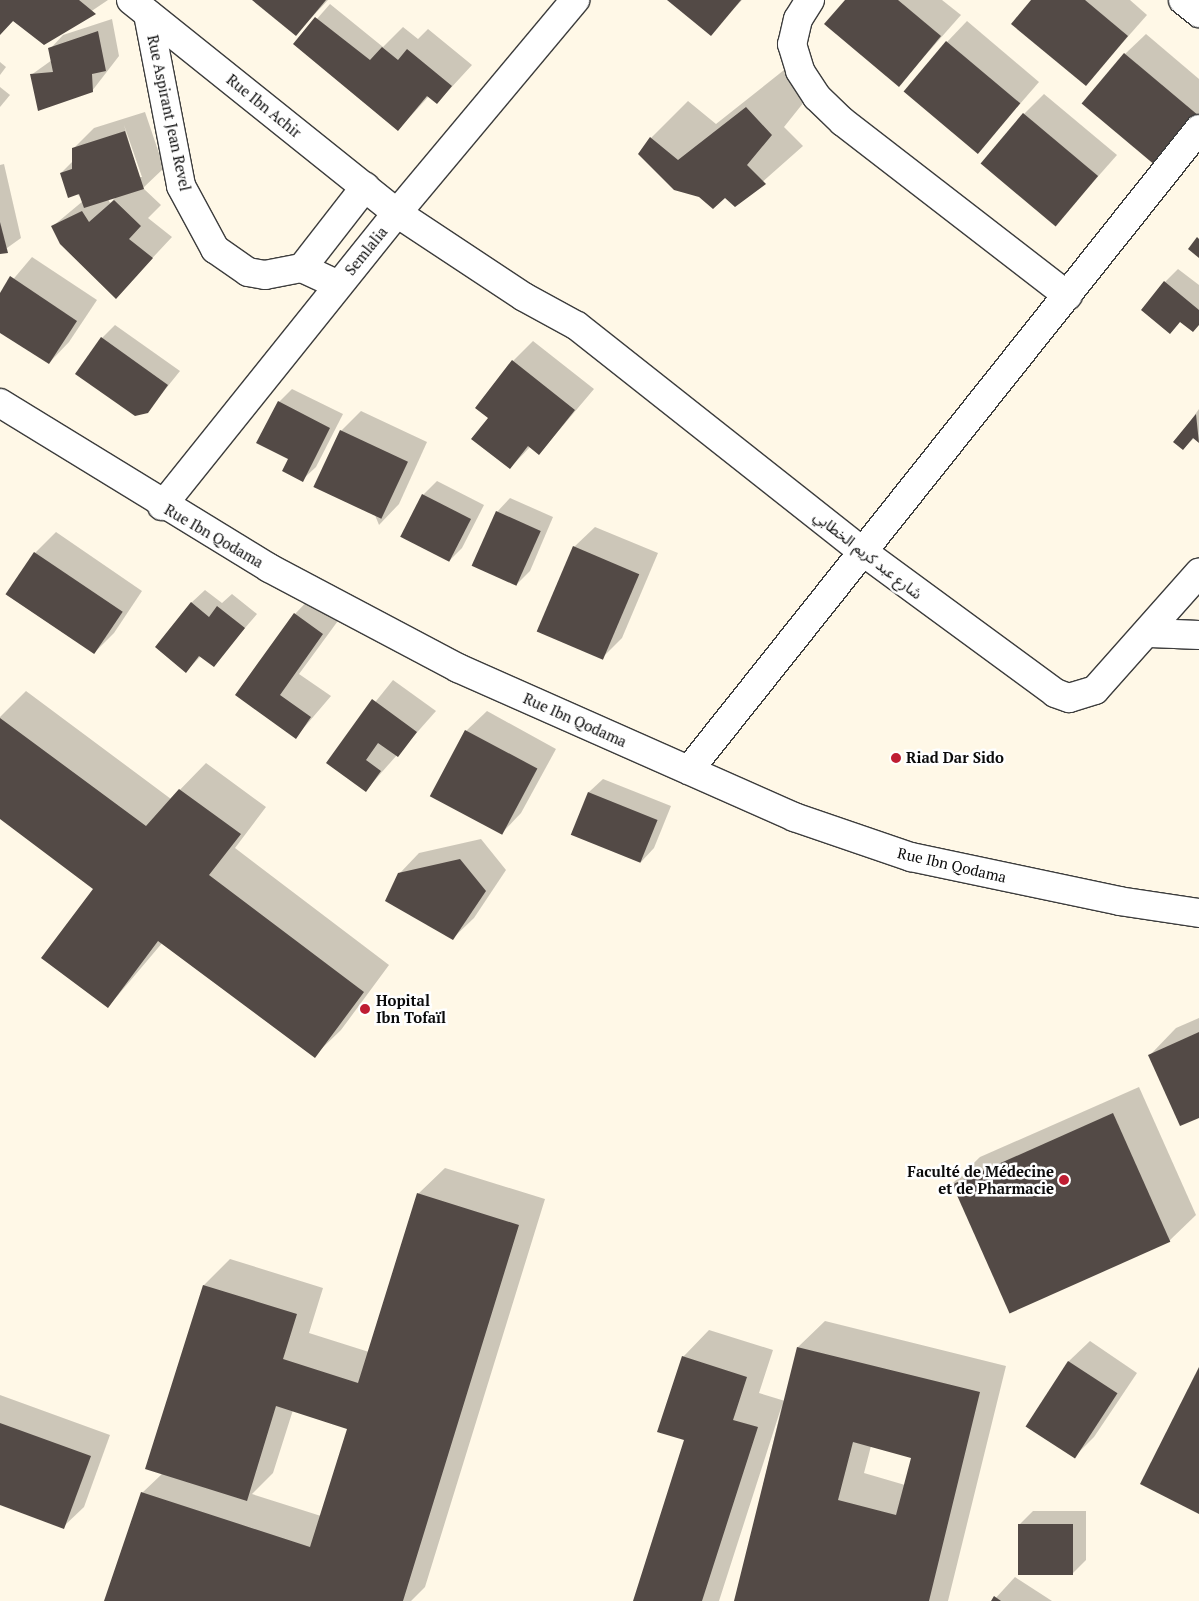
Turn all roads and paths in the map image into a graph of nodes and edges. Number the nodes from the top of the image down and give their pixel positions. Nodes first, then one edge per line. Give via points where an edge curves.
1 (575, 0) edge
2 (810, 0) edge
3 (1183, 0) edge
4 (140, 7) edge
5 (1199, 13) edge
6 (1199, 129) edge
7 (366, 188) junction
8 (397, 213) junction
9 (302, 268) junction
10 (338, 285) junction
11 (1068, 296) junction
12 (0, 403) edge
13 (162, 506) junction
14 (862, 552) junction
15 (1199, 573) edge
16 (1150, 633) junction
17 (1199, 635) edge
18 (688, 770) junction
19 (1199, 913) edge

1 - 8 street, Semlalia
2 - 11 street via 798,19 792,44 800,71 817,97 843,122
3 - 5 street
4 - 7 street, Rue Ibn Achir
4 - 9 street, Rue Aspirant Jean Revel via 181,186 200,228 225,259 248,272 265,275
6 - 11 street
7 - 8 street, Rue Ibn Achir
7 - 9 street
8 - 10 street, Semlalia
8 - 14 street, شارع عبد كريم الخطابي via 524,297 577,326
9 - 10 street
10 - 13 street, Semlalia
11 - 14 street
12 - 13 street, Rue Ibn Qodama
13 - 18 street, Rue Ibn Qodama via 269,568 458,668
14 - 16 street, شارع عبد كريم الخطابي via 1055,693 1069,698 1095,690
14 - 18 street
15 - 16 street, شارع عبد كريم الخطابي
16 - 17 street
18 - 19 street, Rue Ibn Qodama via 794,817 911,857 1119,902

